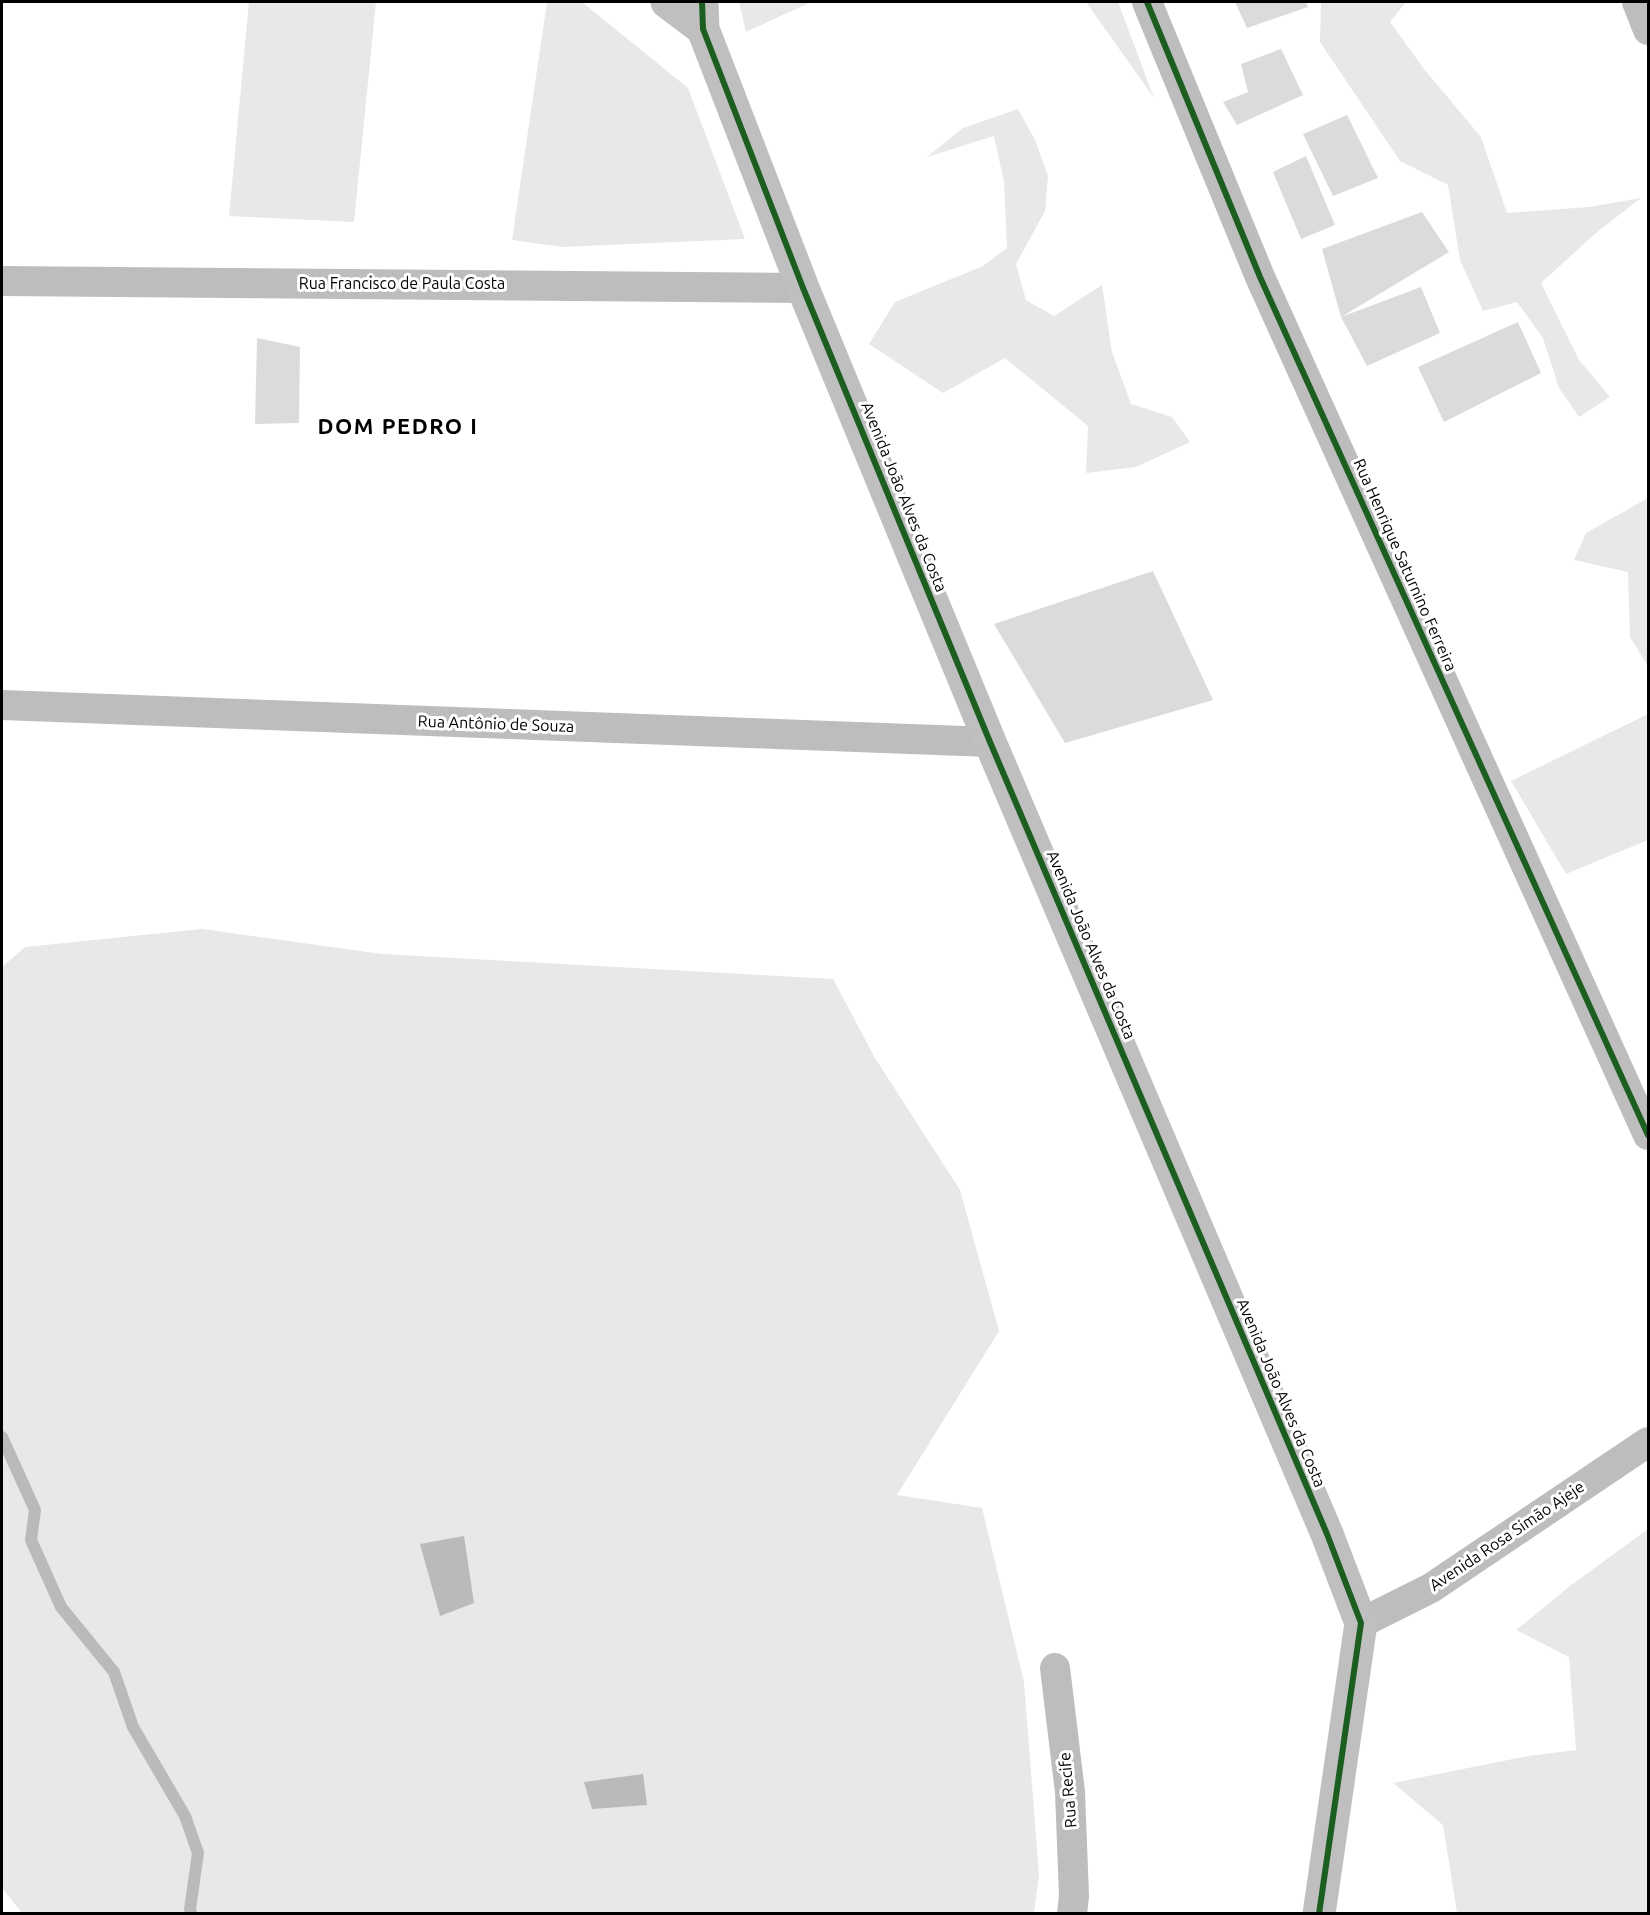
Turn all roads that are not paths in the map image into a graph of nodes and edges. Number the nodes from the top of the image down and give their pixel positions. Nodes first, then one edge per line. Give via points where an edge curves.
1 (667, 2) edge
2 (1147, 2) edge
3 (1637, 2) edge
4 (703, 15) edge
5 (1648, 30) edge
6 (2, 280) edge
7 (803, 288) junction
8 (2, 705) edge
9 (990, 742) junction
10 (1648, 1135) edge
11 (1648, 1442) edge
12 (1360, 1623) junction
13 (1055, 1668) dead end
14 (1072, 1914) edge
15 (1319, 1914) edge

1 - 4 street
2 - 10 street, Rua Henrique Saturnino Ferreira via 1265,288
3 - 5 street
4 - 7 street, Avenida João Alves da Costa
6 - 7 street, Rua Francisco de Paula Costa
7 - 9 street, Avenida João Alves da Costa
8 - 9 street, Rua Antônio de Souza
9 - 12 street, Avenida João Alves da Costa via 1327,1534
11 - 12 street, Avenida Rosa Simão Ajeje via 1431,1588
12 - 15 street, Avenida João Alves da Costa
13 - 14 street, Rua Recife via 1070,1792

